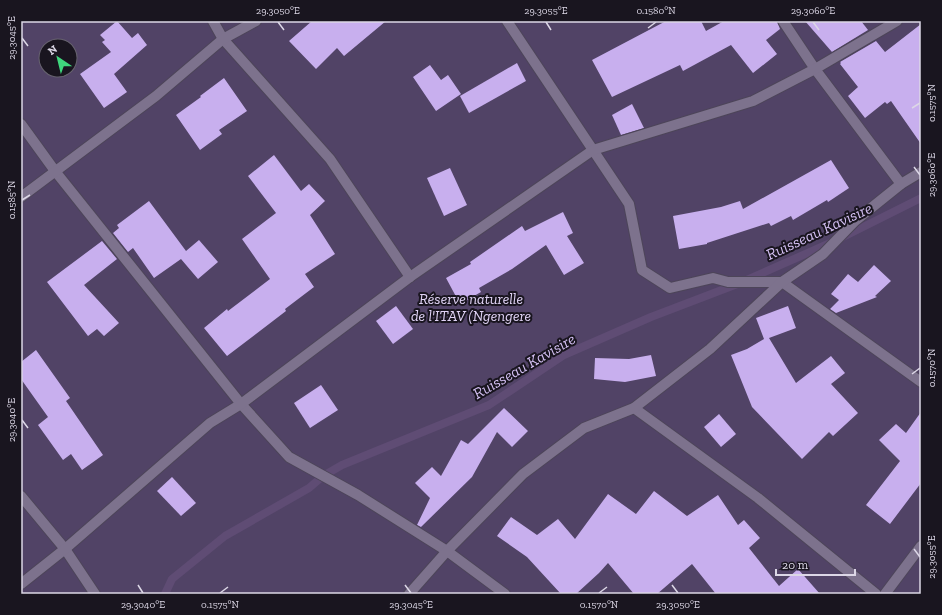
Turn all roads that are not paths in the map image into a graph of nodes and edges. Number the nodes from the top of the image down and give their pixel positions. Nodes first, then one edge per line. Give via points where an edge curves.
1 (213, 21) edge
2 (256, 21) edge
3 (507, 21) edge
4 (783, 21) edge
5 (897, 21) edge
6 (223, 39) junction
7 (815, 69) junction
8 (21, 124) edge
9 (593, 150) junction
10 (55, 171) junction
11 (921, 172) edge
12 (901, 184) junction
13 (21, 197) edge
14 (410, 277) junction
15 (782, 282) junction
16 (921, 382) edge
17 (241, 404) junction
18 (634, 408) junction
19 (21, 496) edge
20 (921, 546) edge
21 (65, 549) junction
22 (447, 551) junction
23 (21, 584) edge
24 (95, 594) edge
25 (409, 594) edge
26 (505, 594) edge
27 (876, 594) edge
28 (885, 594) edge

1 - 6 street
2 - 6 street
3 - 9 street
4 - 7 street
5 - 7 street
6 - 10 street via 156,96
6 - 14 street via 330,159
7 - 9 street via 753,101
7 - 12 street
8 - 10 street
9 - 14 street
9 - 15 street via 629,204 642,270 670,288 713,278 728,282
10 - 13 street
10 - 17 street
11 - 12 street
12 - 15 street via 855,221 823,254
14 - 17 street
15 - 16 street
15 - 18 street via 710,349
17 - 21 street via 210,423
17 - 22 street via 289,457 358,495
18 - 22 street via 584,428 523,474
18 - 27 street via 758,498
19 - 21 street
20 - 28 street
21 - 23 street
21 - 24 street
22 - 25 street
22 - 26 street

